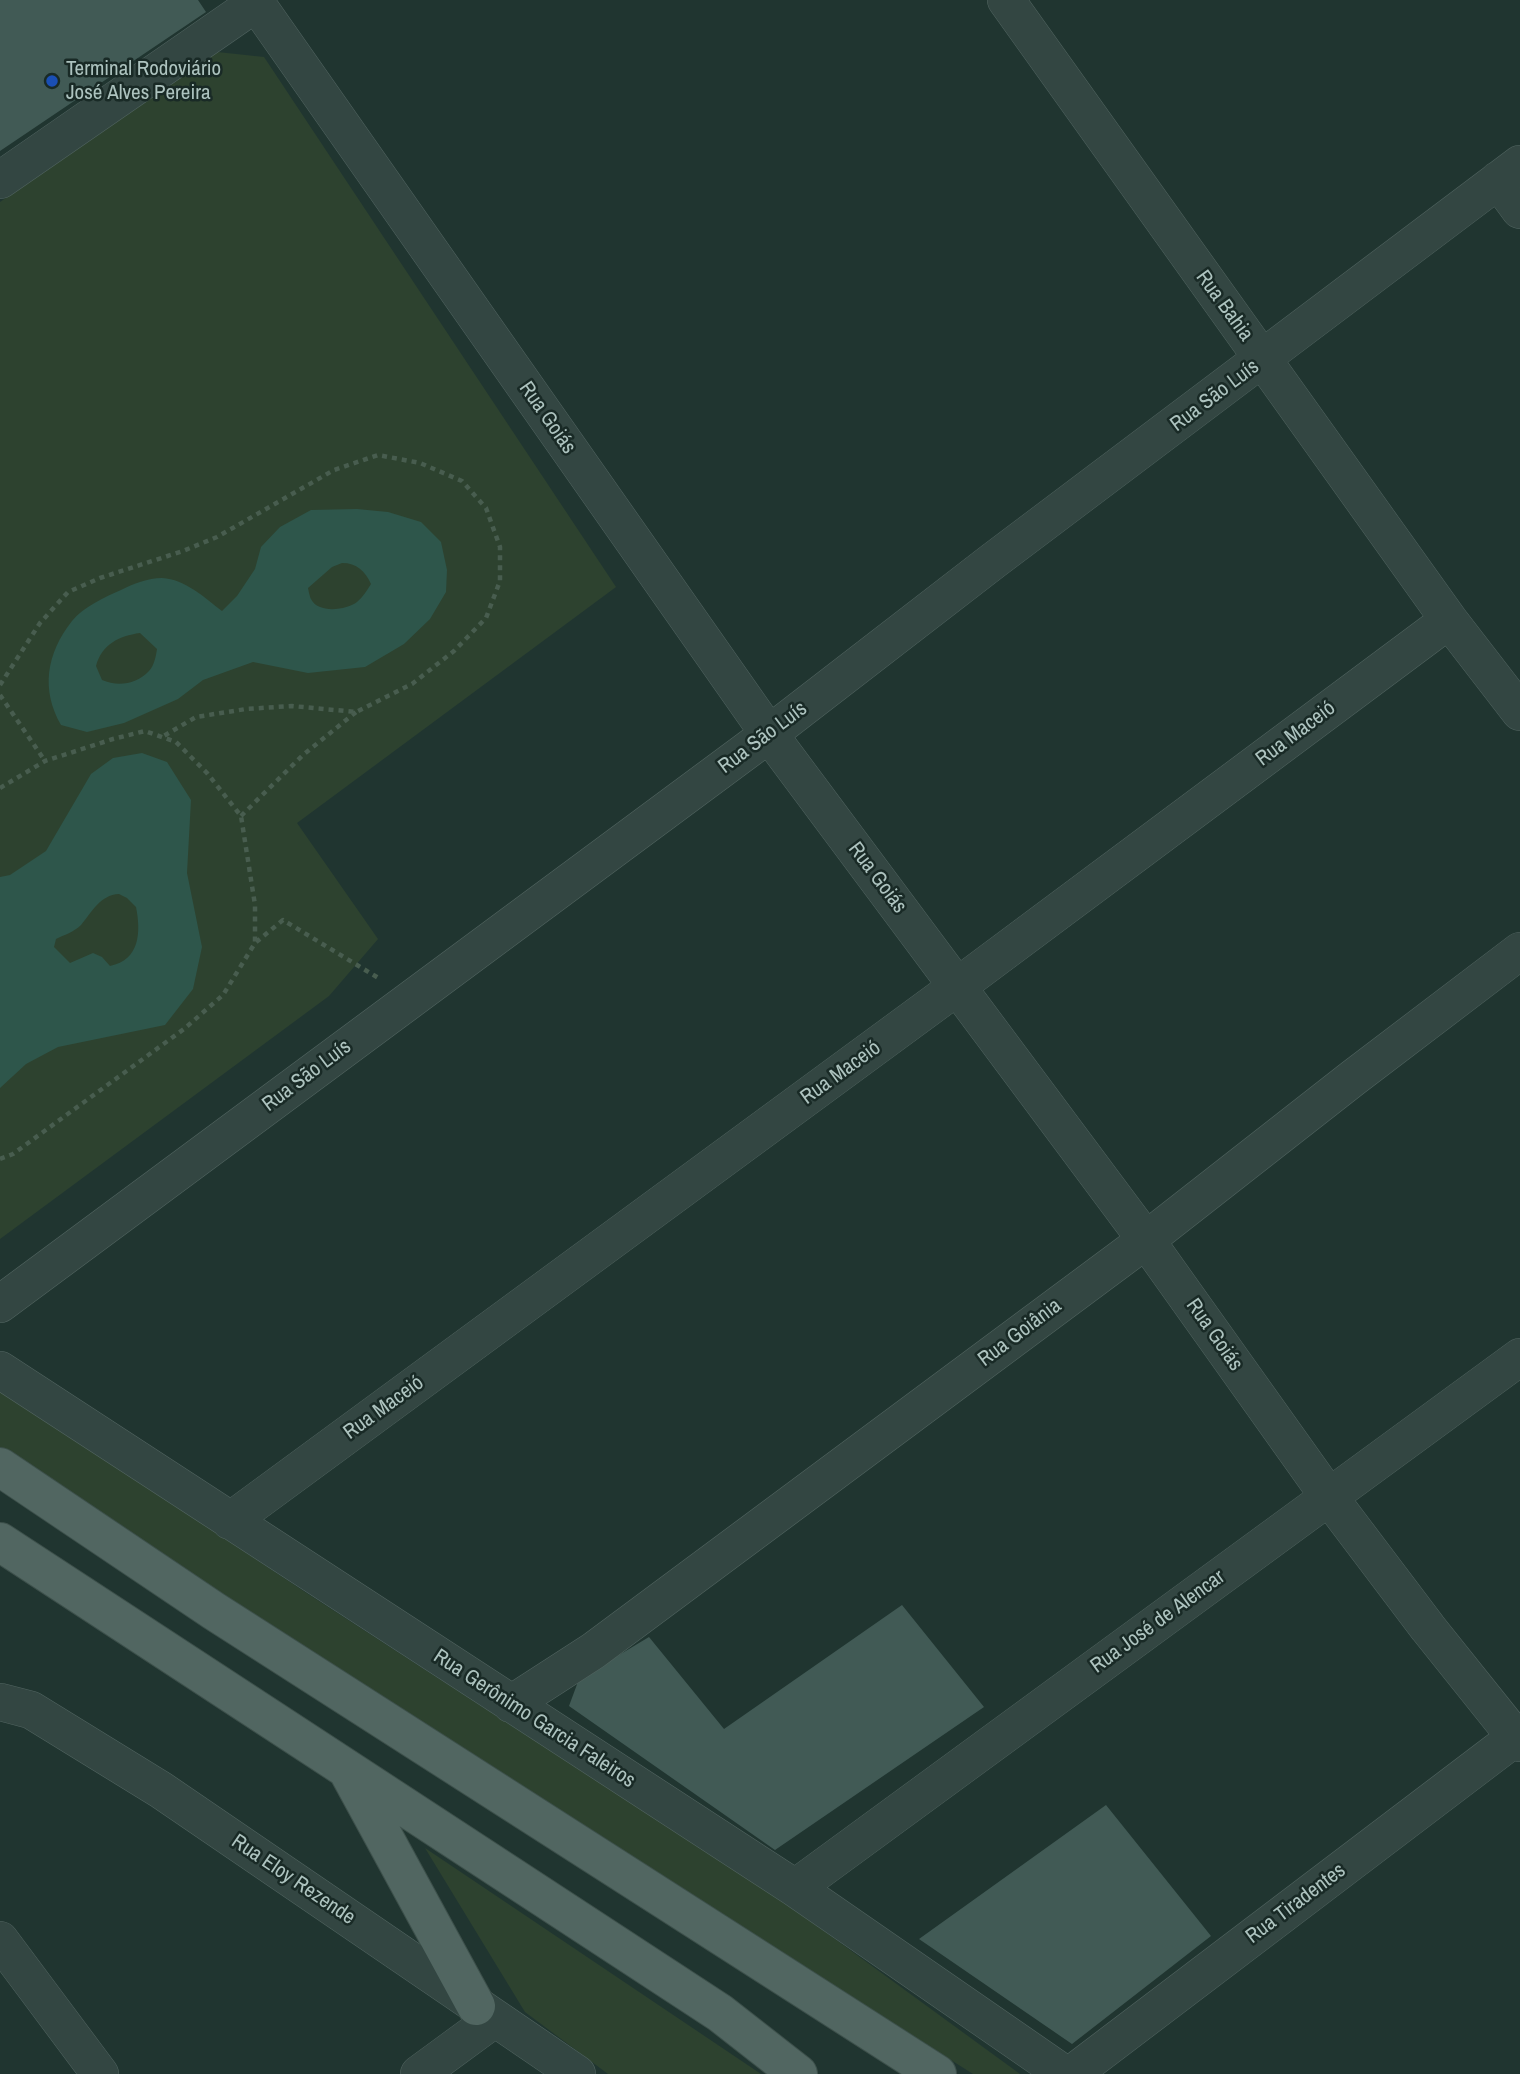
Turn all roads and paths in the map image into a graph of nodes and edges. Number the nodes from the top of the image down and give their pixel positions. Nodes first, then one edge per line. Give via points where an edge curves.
1 (1006, 0) edge
2 (255, 2) edge
3 (1509, 172) edge
4 (0, 180) edge
5 (1520, 210) edge
6 (1263, 360) junction
7 (1449, 620) junction
8 (0, 685) edge
9 (0, 695) edge
10 (356, 712) junction
11 (1520, 712) edge
12 (769, 734) junction
13 (162, 737) junction
14 (45, 761) junction
15 (0, 788) edge
16 (241, 816) junction
17 (255, 943) junction
18 (1520, 951) edge
19 (958, 986) junction
20 (411, 998) junction
21 (0, 1159) edge
22 (1146, 1240) junction
23 (0, 1304) edge
24 (1520, 1357) edge
25 (0, 1370) edge
26 (0, 1467) edge
27 (1329, 1497) junction
28 (230, 1521) junction
29 (0, 1542) edge
30 (0, 1702) edge
31 (511, 1704) junction
32 (1519, 1738) edge
33 (346, 1768) junction
34 (795, 1888) junction
35 (0, 1940) edge
36 (485, 2013) junction
37 (100, 2074) edge
38 (419, 2074) edge
39 (577, 2074) edge
40 (798, 2074) edge
41 (937, 2074) edge
42 (1064, 2074) edge
43 (1072, 2074) edge

1 - 6 street, Rua Bahia
2 - 4 street
2 - 12 street, Rua Goiás
3 - 5 street
3 - 6 street, Rua São Luís
6 - 7 street, Rua Bahia
6 - 12 street, Rua São Luís
7 - 11 street, Rua Bahia
7 - 19 street, Rua Maceió
8 - 10 path via 40,623 68,592 216,537 334,470 379,455 419,463 462,481 486,508 500,547 500,581 486,618 454,651 412,684
9 - 14 path
10 - 13 path via 292,706 246,709 196,717
10 - 16 path via 303,755
12 - 19 street, Rua Goiás
12 - 20 street, Rua São Luís
13 - 14 path via 145,731
13 - 16 path via 176,742
14 - 15 path
16 - 17 path via 255,905
17 - 20 path via 283,920
17 - 21 path via 223,995 184,1029
18 - 22 street, Rua Goiânia
19 - 22 street, Rua Goiás
19 - 28 street, Rua Maceió
20 - 23 street, Rua São Luís
22 - 27 street, Rua Goiás
22 - 31 street, Rua Goiânia via 593,1651
24 - 27 street, Rua José de Alencar
25 - 28 street, Rua Gerônimo Garcia Faleiros
26 - 41 main road via 214,1611
27 - 32 street, Rua Goiás
27 - 34 street, Rua José de Alencar
28 - 31 street, Rua Gerônimo Garcia Faleiros
29 - 33 main road
30 - 36 street, Rua Eloy Rezende via 31,1710 161,1790
31 - 34 street, Rua Gerônimo Garcia Faleiros
32 - 43 street, Rua Tiradentes
33 - 36 main road
33 - 40 main road via 720,2013
34 - 42 street, Rua Gerônimo Garcia Faleiros
35 - 37 street
36 - 38 street
36 - 39 street, Rua Eloy Rezende

